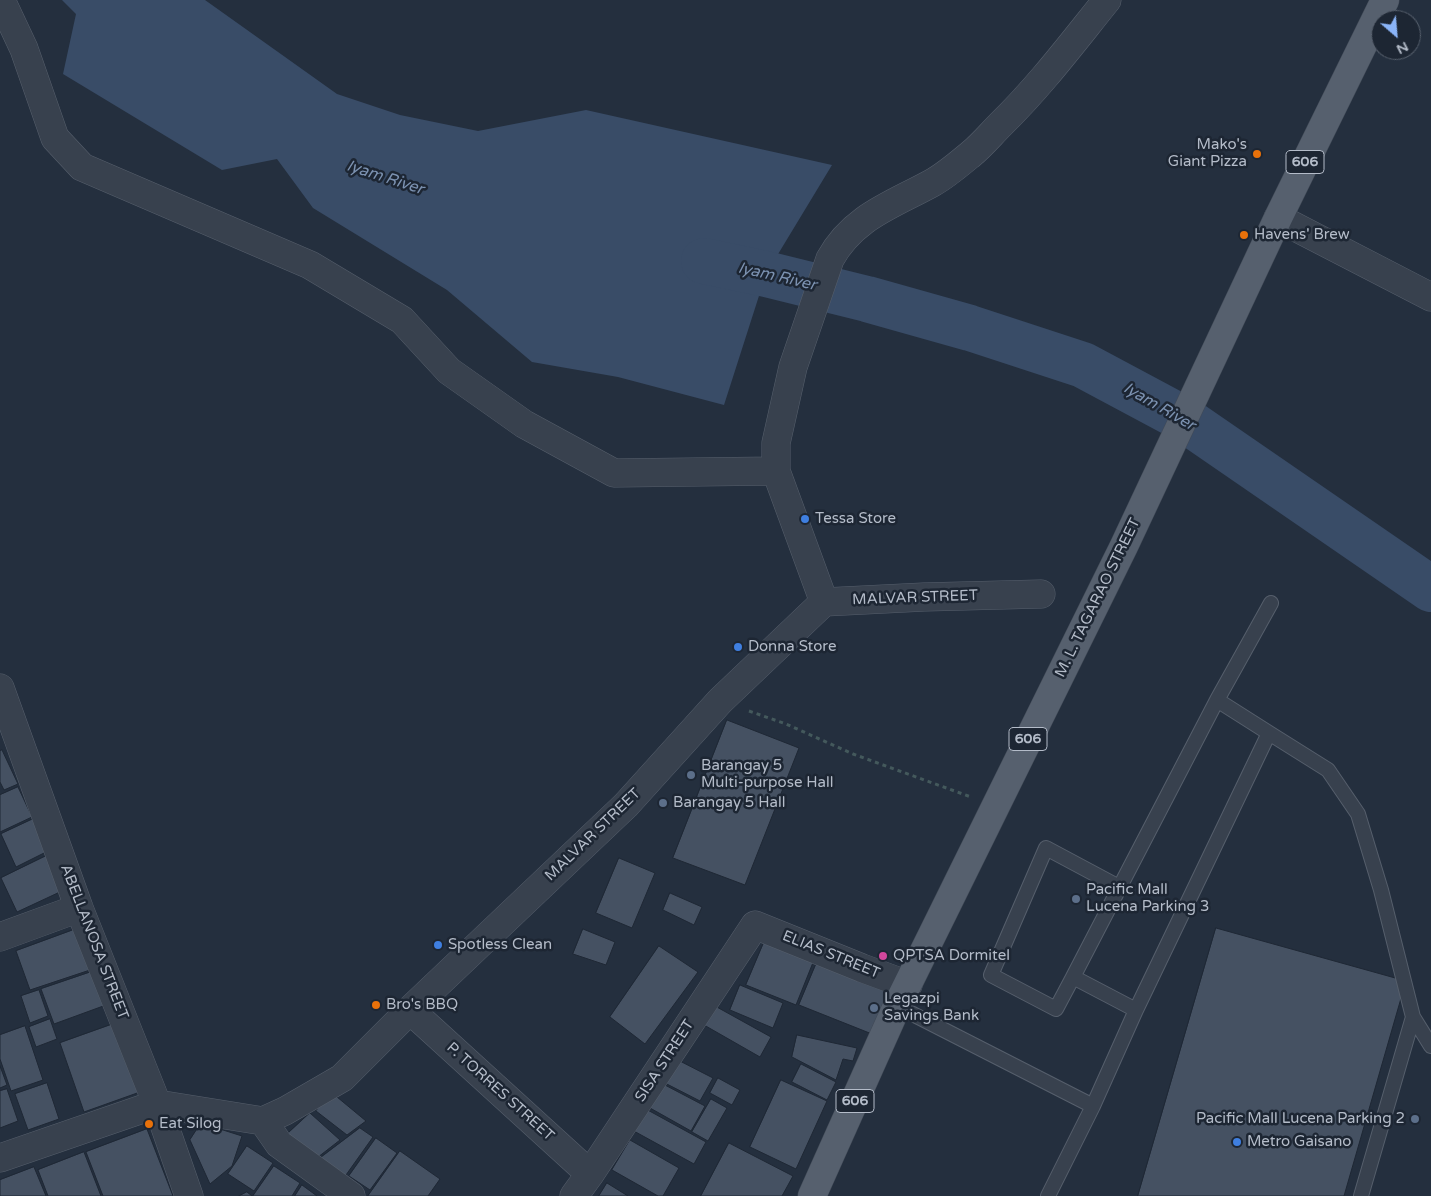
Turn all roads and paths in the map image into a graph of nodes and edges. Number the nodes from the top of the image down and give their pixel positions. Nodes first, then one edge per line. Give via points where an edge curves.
1 (1, 0) edge
2 (1107, 0) edge
3 (1385, 0) edge
4 (1278, 218) junction
5 (1431, 297) edge
6 (776, 472) junction
7 (1042, 594) dead end
8 (824, 602) junction
9 (1271, 603) dead end
10 (0, 688) edge
11 (1217, 700) junction
12 (720, 701) junction
13 (1269, 733) junction
14 (7, 734) edge
15 (996, 806) junction
16 (1119, 887) junction
17 (80, 908) junction
18 (755, 925) joint
19 (0, 937) edge
20 (1073, 977) junction
21 (903, 996) junction
22 (410, 1010) junction
23 (1136, 1010) junction
24 (1413, 1017) junction
25 (1431, 1046) edge
26 (157, 1104) junction
27 (1093, 1106) junction
28 (262, 1121) junction
29 (0, 1158) edge
30 (590, 1174) junction
31 (188, 1196) edge
32 (351, 1196) edge
33 (574, 1196) edge
34 (812, 1196) edge
35 (1048, 1196) edge
36 (1360, 1196) edge

1 - 6 street via 24,49 55,138 82,167 310,265 402,320 449,371 524,424 614,473
2 - 6 street via 1028,97 973,153 933,182 864,219 836,248 793,367 776,443
3 - 4 main road, M. L. TAGARAO STREET / 606
4 - 5 street
4 - 15 main road, M. L. TAGARAO STREET / 606
6 - 8 street
7 - 8 street, MALVAR STREET
8 - 12 street, MALVAR STREET
9 - 11 lane
10 - 14 street, ABELLANOSA STREET
11 - 13 lane
11 - 16 lane
12 - 15 path
12 - 22 street, MALVAR STREET via 626,805
13 - 23 lane
13 - 24 lane via 1328,770 1358,814
14 - 17 street, ABELLANOSA STREET
15 - 21 main road, M. L. TAGARAO STREET / 606
16 - 20 lane
16 - 20 lane via 1046,848 991,974 1056,1009
17 - 19 street
17 - 26 street, ABELLANOSA STREET
18 - 21 street, ELIAS STREET via 862,968
18 - 30 street, SISA STREET
20 - 23 lane
21 - 27 lane
21 - 34 main road, M. L. TAGARAO STREET / 606
22 - 28 street, MALVAR STREET via 342,1078
22 - 30 street, P. TORRES STREET
23 - 27 lane
24 - 25 lane
24 - 36 lane
26 - 28 street
26 - 29 street
26 - 31 street, ABELLANOSA STREET
27 - 35 lane
28 - 32 street via 279,1144
30 - 33 street, SISA STREET

